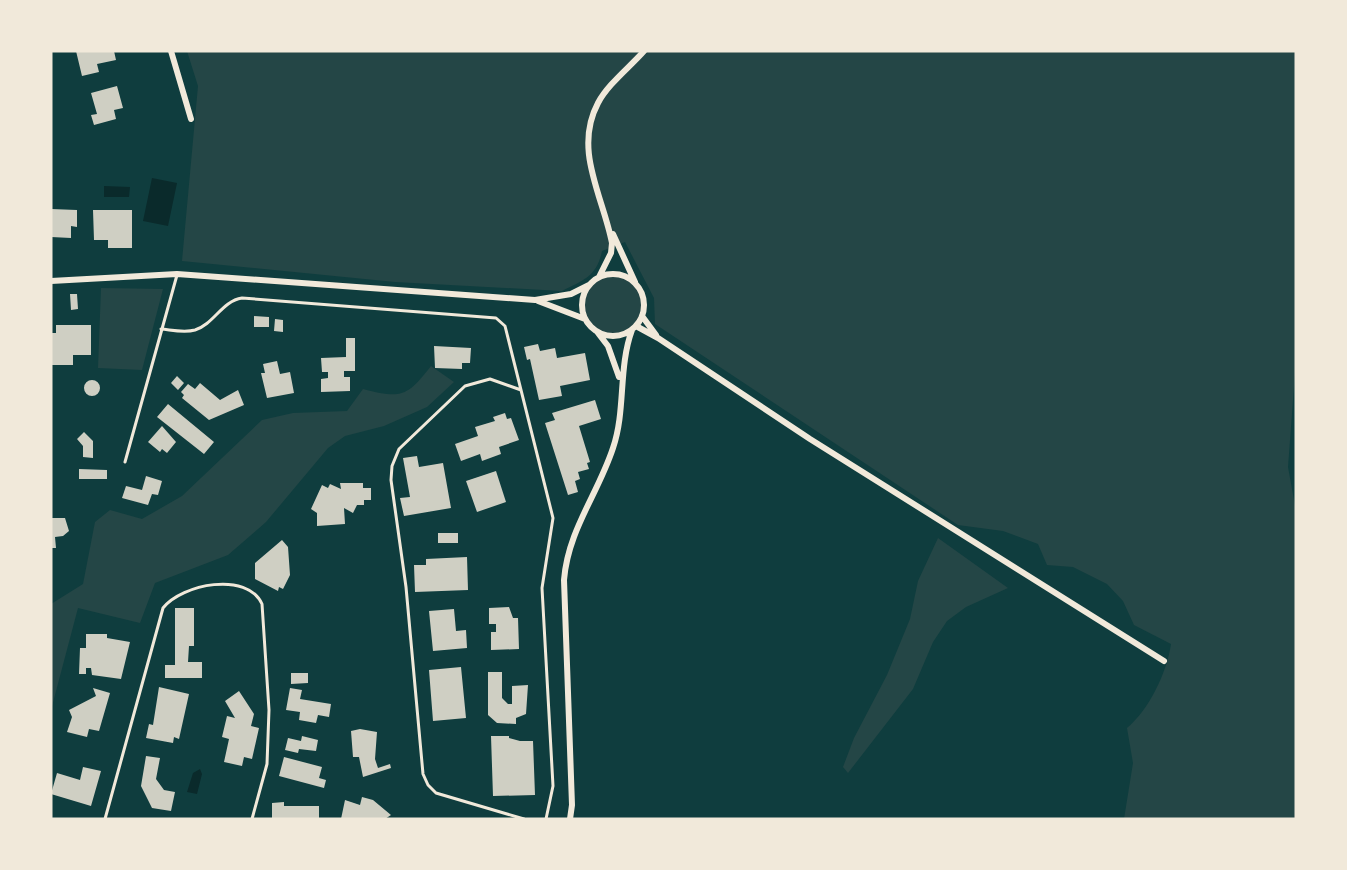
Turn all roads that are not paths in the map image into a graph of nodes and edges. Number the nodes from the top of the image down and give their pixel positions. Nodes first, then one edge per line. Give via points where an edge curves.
1 (171, 51) edge
2 (644, 51) edge
3 (191, 119) dead end
4 (609, 229) junction
5 (177, 274) junction
6 (599, 277) junction
7 (51, 281) edge
8 (635, 284) junction
9 (589, 285) junction
10 (535, 300) junction
11 (642, 316) junction
12 (585, 319) junction
13 (634, 328) junction
14 (161, 329) junction
15 (597, 333) junction
16 (658, 338) junction
17 (621, 384) junction
18 (521, 390) junction
19 (125, 462) dead end
20 (1164, 661) dead end
21 (105, 819) edge
22 (252, 819) edge
23 (524, 819) edge
24 (546, 819) edge
25 (570, 819) edge

1 - 3 street
2 - 4 street via 598,102 590,128 587,153
4 - 6 street via 611,253
4 - 8 street
5 - 7 street
5 - 10 street
5 - 14 lane
6 - 8 street via 622,276
6 - 9 street
8 - 11 street via 643,299
9 - 10 street via 571,294
9 - 12 street via 581,302
10 - 12 street
11 - 13 street
11 - 16 street
12 - 15 street
13 - 15 street via 615,336
13 - 16 street
13 - 17 street
14 - 18 lane via 195,330 230,302 242,298 496,318 506,326
14 - 19 lane
15 - 17 street via 618,368
16 - 20 street via 810,439
17 - 25 street via 614,447 566,555
18 - 23 lane via 490,380 465,386 399,449 392,466 392,480 423,774 436,793
18 - 24 lane via 553,518 542,588 553,786
21 - 22 lane via 163,608 178,593 232,584 252,590 262,604 269,710 267,764

